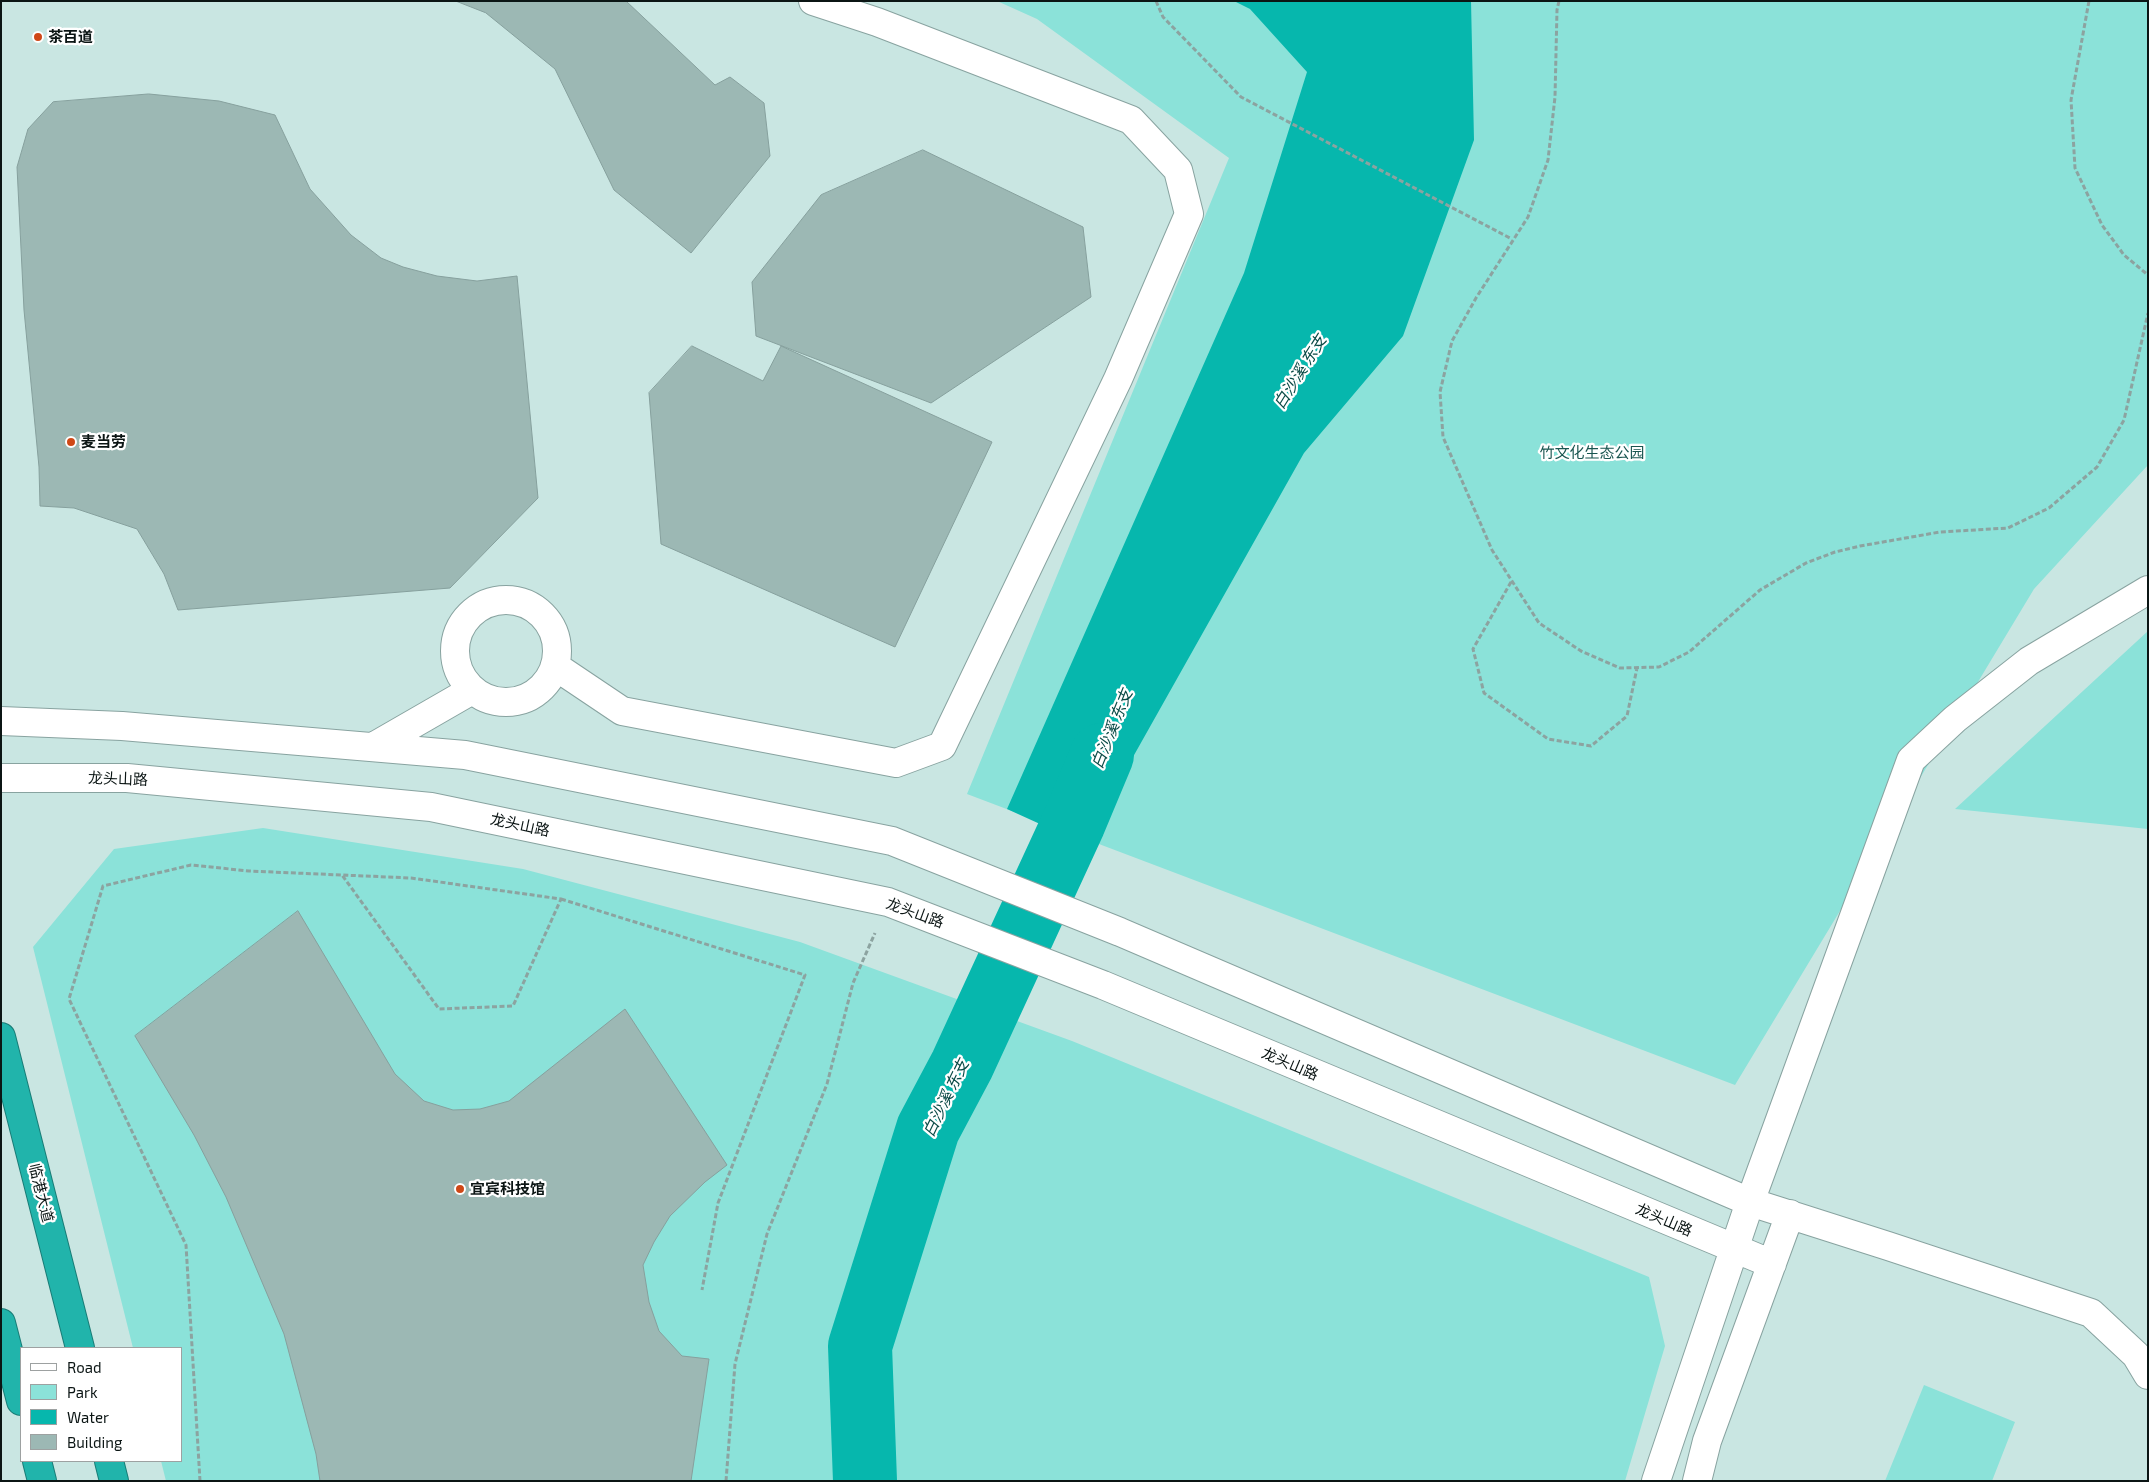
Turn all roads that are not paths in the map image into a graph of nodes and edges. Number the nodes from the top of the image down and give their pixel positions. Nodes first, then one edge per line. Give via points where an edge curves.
1 (814, 1) edge
2 (2148, 590) edge
3 (555, 666) junction
4 (472, 690) junction
5 (1, 721) edge
6 (373, 747) junction
7 (1, 778) edge
8 (1, 1037) edge
9 (1750, 1202) junction
10 (1790, 1214) junction
11 (1734, 1249) junction
12 (1772, 1264) junction
13 (1, 1323) edge
14 (80, 1347) edge
15 (2148, 1375) edge
16 (20, 1397) edge
17 (37, 1462) edge
18 (109, 1462) edge
19 (42, 1481) edge
20 (114, 1481) edge
21 (1656, 1481) edge
22 (1696, 1481) edge

1 - 3 street via 1131,120 1178,170 1190,214 1118,379 942,746 896,763 622,711
2 - 9 street via 2029,661 1955,718 1911,760
3 - 4 street via 548,681 536,693 520,700 503,703 486,699
3 - 4 street via 558,649 546,617 533,606 517,600 500,599 470,613 460,627 455,660 461,676
4 - 6 street
5 - 6 street via 122,726
6 - 9 street via 465,755 892,841 1120,932
7 - 11 street, 龙头山路 via 127,778 431,807 859,894 888,902 1102,985
8 - 14 highway, 临港大道
9 - 10 street
9 - 11 street
10 - 12 street
10 - 15 street via 2091,1313 2136,1356
11 - 12 street, 龙头山路
11 - 21 street
12 - 22 street via 1707,1441
13 - 16 highway
17 - 19 highway
18 - 20 highway

